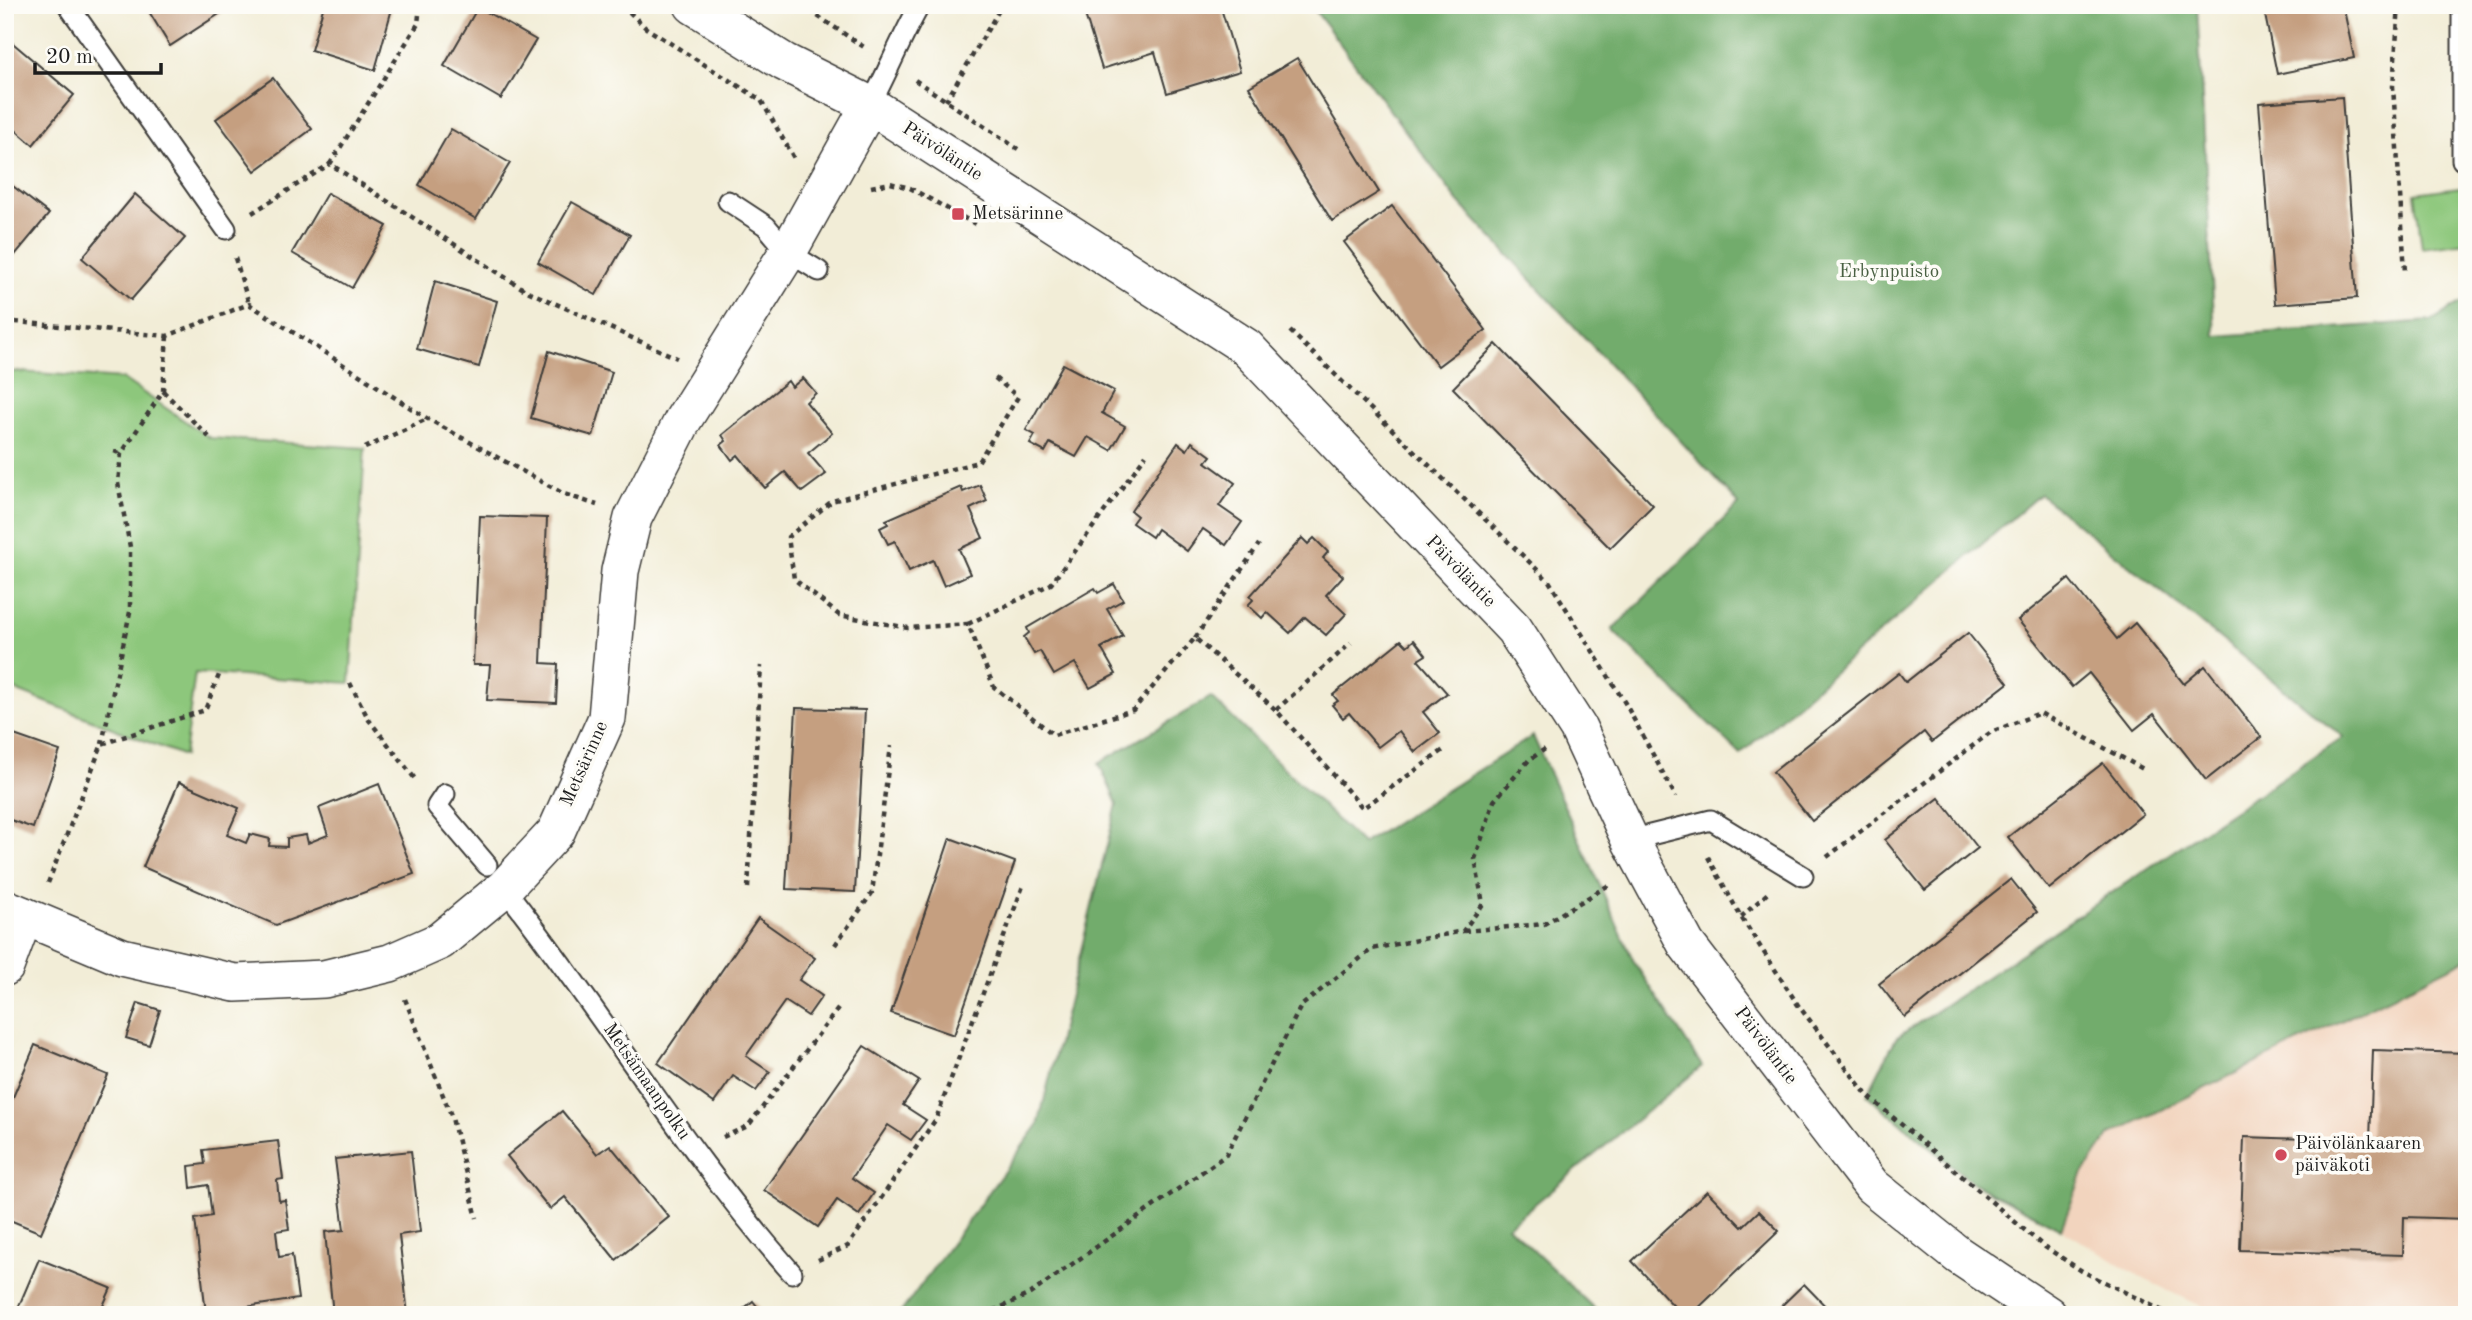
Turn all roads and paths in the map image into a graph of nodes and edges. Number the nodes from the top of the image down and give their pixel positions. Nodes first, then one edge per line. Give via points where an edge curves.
1 (68, 5) edge
2 (420, 5) edge
3 (622, 5) edge
4 (692, 5) edge
5 (801, 5) edge
6 (920, 5) edge
7 (1002, 5) edge
8 (2399, 5) edge
9 (2462, 5) edge
10 (814, 14) dead end
11 (946, 101) dead end
12 (870, 105) junction
13 (2462, 160) dead end
14 (330, 164) junction
15 (813, 177) junction
16 (728, 201) dead end
17 (226, 229) junction
18 (987, 231) dead end
19 (788, 252) junction
20 (819, 271) dead end
21 (2405, 272) dead end
22 (249, 304) junction
23 (5, 321) edge
24 (167, 336) junction
25 (687, 362) dead end
26 (995, 378) dead end
27 (163, 391) junction
28 (428, 419) junction
29 (210, 438) dead end
30 (365, 448) dead end
31 (114, 451) dead end
32 (121, 454) junction
33 (1146, 455) dead end
34 (596, 519) dead end
35 (1259, 544) dead end
36 (968, 624) junction
37 (1195, 638) junction
38 (1350, 643) dead end
39 (761, 666) dead end
40 (219, 675) dead end
41 (350, 683) dead end
42 (1276, 710) junction
43 (102, 744) junction
44 (891, 746) dead end
45 (1446, 748) dead end
46 (1529, 760) dead end
47 (2145, 769) dead end
48 (441, 800) joint
49 (1637, 852) junction
50 (1803, 876) junction
51 (496, 877) junction
52 (1023, 886) dead end
53 (748, 888) dead end
54 (25, 905) edge
55 (1741, 917) dead end
56 (1463, 931) junction
57 (835, 945) dead end
58 (390, 963) junction
59 (5, 967) edge
60 (841, 1005) dead end
61 (693, 1149) junction
62 (477, 1218) dead end
63 (792, 1273) joint
64 (984, 1315) edge
65 (2048, 1315) edge

1 - 17 lane
2 - 14 path via 418,24
3 - 15 path via 646,28 761,100
4 - 12 street, Päivöläntie via 784,62
5 - 10 path
6 - 12 lane
7 - 11 path
8 - 21 path via 2393,86
9 - 13 lane
12 - 15 street, Metsärinne
12 - 49 street, Päivöläntie via 1246,347 1514,629 1577,728
14 - 17 path
14 - 25 path via 525,290
15 - 18 path via 848,195 890,183 910,188
15 - 19 street, Metsärinne
16 - 19 lane via 765,226
17 - 22 path
19 - 20 lane
19 - 51 street, Metsärinne via 683,420 633,518 620,571 607,718 556,832
22 - 24 path
22 - 28 path
23 - 24 path
24 - 27 path
26 - 36 path via 1018,397 978,463 832,501 788,537 794,579 839,615 908,628
27 - 29 path
27 - 32 path
28 - 30 path
28 - 34 path via 564,494 597,506
31 - 32 path
32 - 43 path via 118,483 130,547 130,612
33 - 36 path via 1051,584
35 - 37 path
36 - 37 path via 994,687 1054,735 1133,710
37 - 42 path
38 - 42 path
39 - 53 path
40 - 43 path via 205,710
41 - 48 path via 369,720
42 - 45 path via 1363,808
43 - 54 path
44 - 57 path via 872,893
46 - 56 path via 1494,801 1475,859 1483,904
47 - 50 path via 2040,713 1992,732
48 - 51 lane, Metsämaanpolku
49 - 50 lane via 1712,820
49 - 56 path via 1544,924
49 - 65 street, Päivöläntie via 1686,944 1872,1186 1958,1255
50 - 55 path via 1777,885
51 - 58 street, Metsärinne via 440,941
51 - 61 lane, Metsämaanpolku via 557,954
52 - 63 path via 936,1119 848,1246
54 - 58 street, Metsärinne via 122,957 235,983 324,979
54 - 59 street
56 - 64 path via 1372,949 1332,981 1301,1006 1226,1156 1030,1294
58 - 62 path via 452,1118
60 - 61 path via 748,1126
61 - 63 lane, Metsämaanpolku

